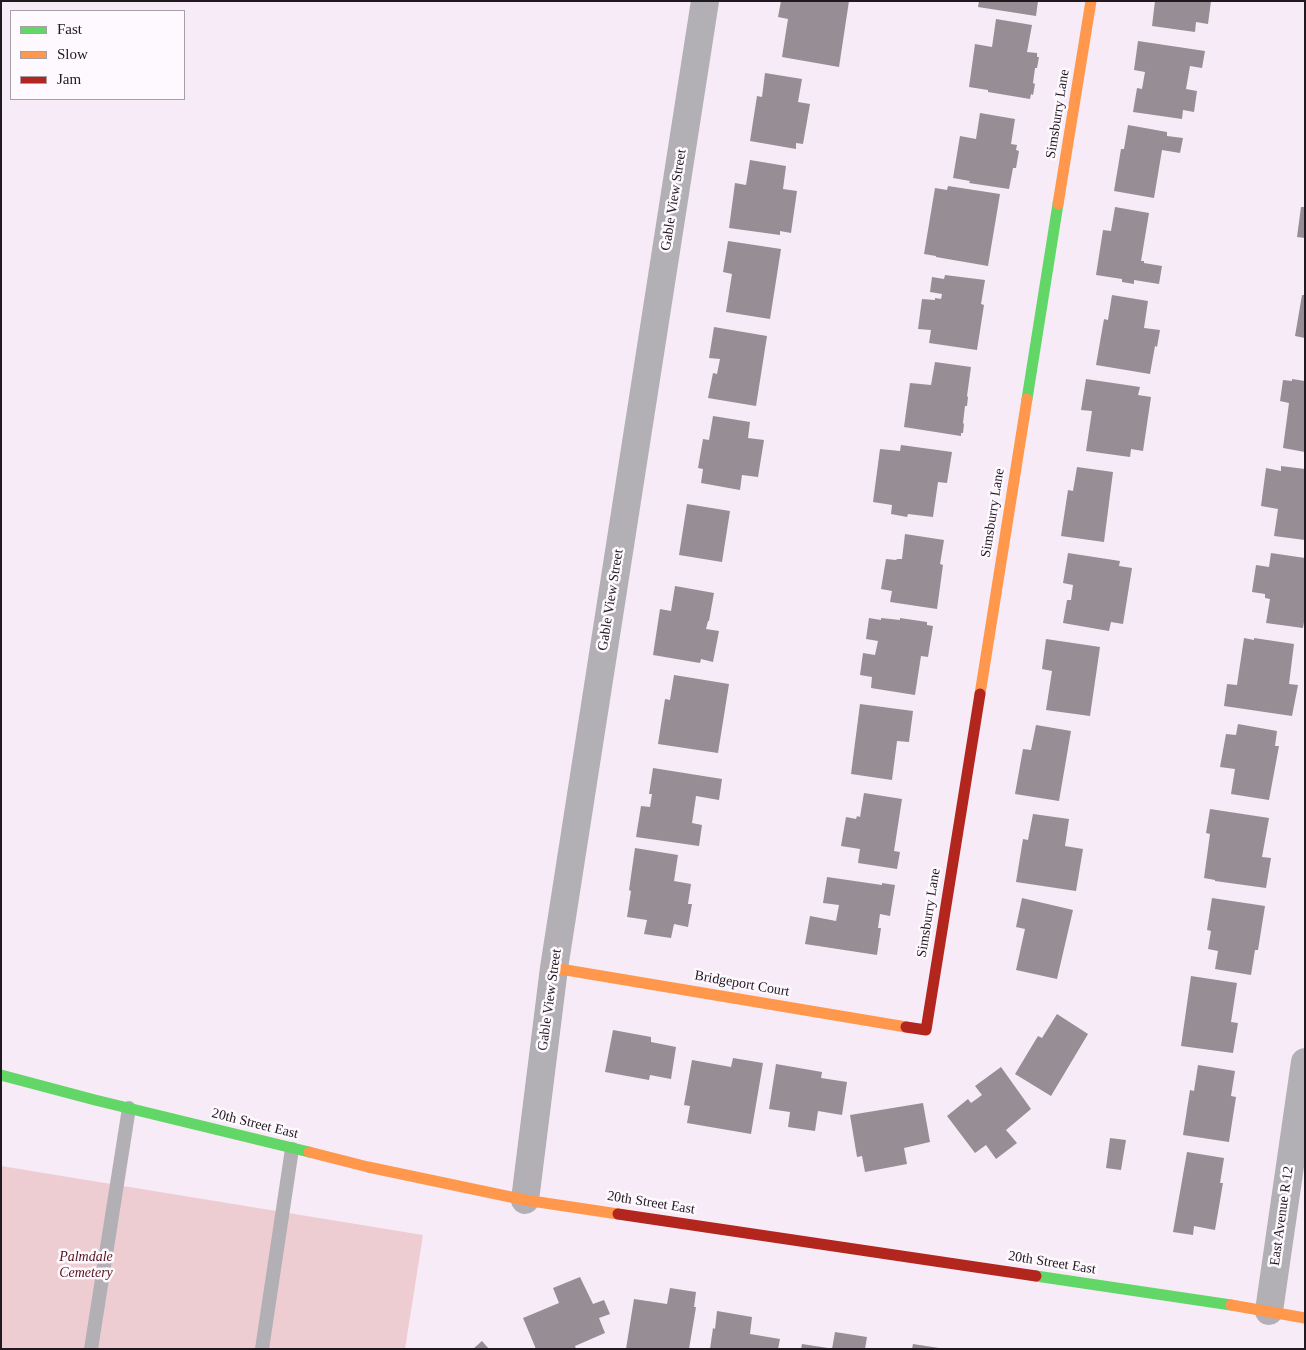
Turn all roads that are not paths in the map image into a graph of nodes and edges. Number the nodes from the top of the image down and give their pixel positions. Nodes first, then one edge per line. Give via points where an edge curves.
1 (705, 1) edge
2 (1091, 1) edge
3 (554, 968) junction
4 (926, 1030) joint
5 (1305, 1062) edge
6 (1, 1075) edge
7 (129, 1108) junction
8 (292, 1149) junction
9 (525, 1200) junction
10 (1269, 1311) junction
11 (1305, 1318) edge
12 (91, 1349) edge
13 (262, 1349) edge

1 - 3 street, Gable View Street
2 - 4 street, Simsburry Lane
3 - 4 street, Bridgeport Court
3 - 9 street, Gable View Street
5 - 10 street, East Avenue R 12
6 - 7 street, 20th Street East
7 - 8 street, 20th Street East
7 - 12 lane
8 - 9 street, 20th Street East
8 - 13 lane
9 - 10 street, 20th Street East
10 - 11 street, 20th Street East

